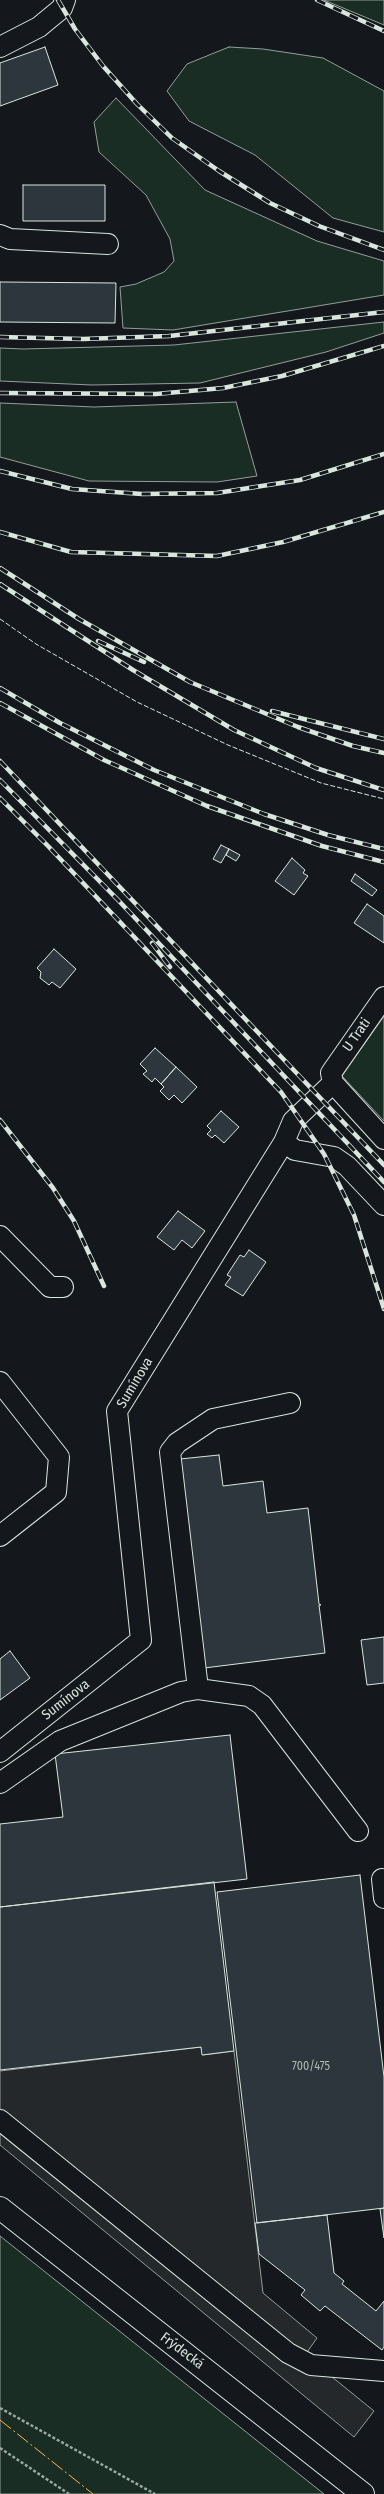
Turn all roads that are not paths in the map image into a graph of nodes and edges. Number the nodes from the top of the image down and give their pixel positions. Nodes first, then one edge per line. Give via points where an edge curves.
1 (65, 0) edge
2 (0, 47) edge
3 (0, 235) edge
4 (108, 244) dead end
5 (384, 997) edge
6 (332, 1078) junction
7 (384, 1139) edge
8 (284, 1142) junction
9 (384, 1205) edge
10 (0, 1236) edge
11 (63, 1287) dead end
12 (1, 1386) edge
13 (290, 1403) dead end
14 (2, 1532) edge
15 (198, 1689) junction
16 (0, 1752) edge
17 (0, 1783) edge
18 (358, 1831) dead end
19 (0, 2120) edge
20 (0, 2208) edge
21 (384, 2371) edge
22 (363, 2494) edge

1 - 2 street via 62,8 39,27
3 - 4 street via 10,239
5 - 6 street, U Trati
6 - 7 street
6 - 8 street, Sumínova via 293,1121
8 - 9 street via 295,1150 334,1157 347,1166
8 - 16 street, Sumínova via 117,1411 142,1640
10 - 11 street via 50,1288
12 - 14 street via 59,1457 56,1492
13 - 15 street via 213,1420 177,1443 170,1452
15 - 17 street via 181,1692 60,1741
15 - 18 street via 249,1696 262,1705
19 - 21 street via 288,2353 311,2364
20 - 22 main road, Frýdecká

